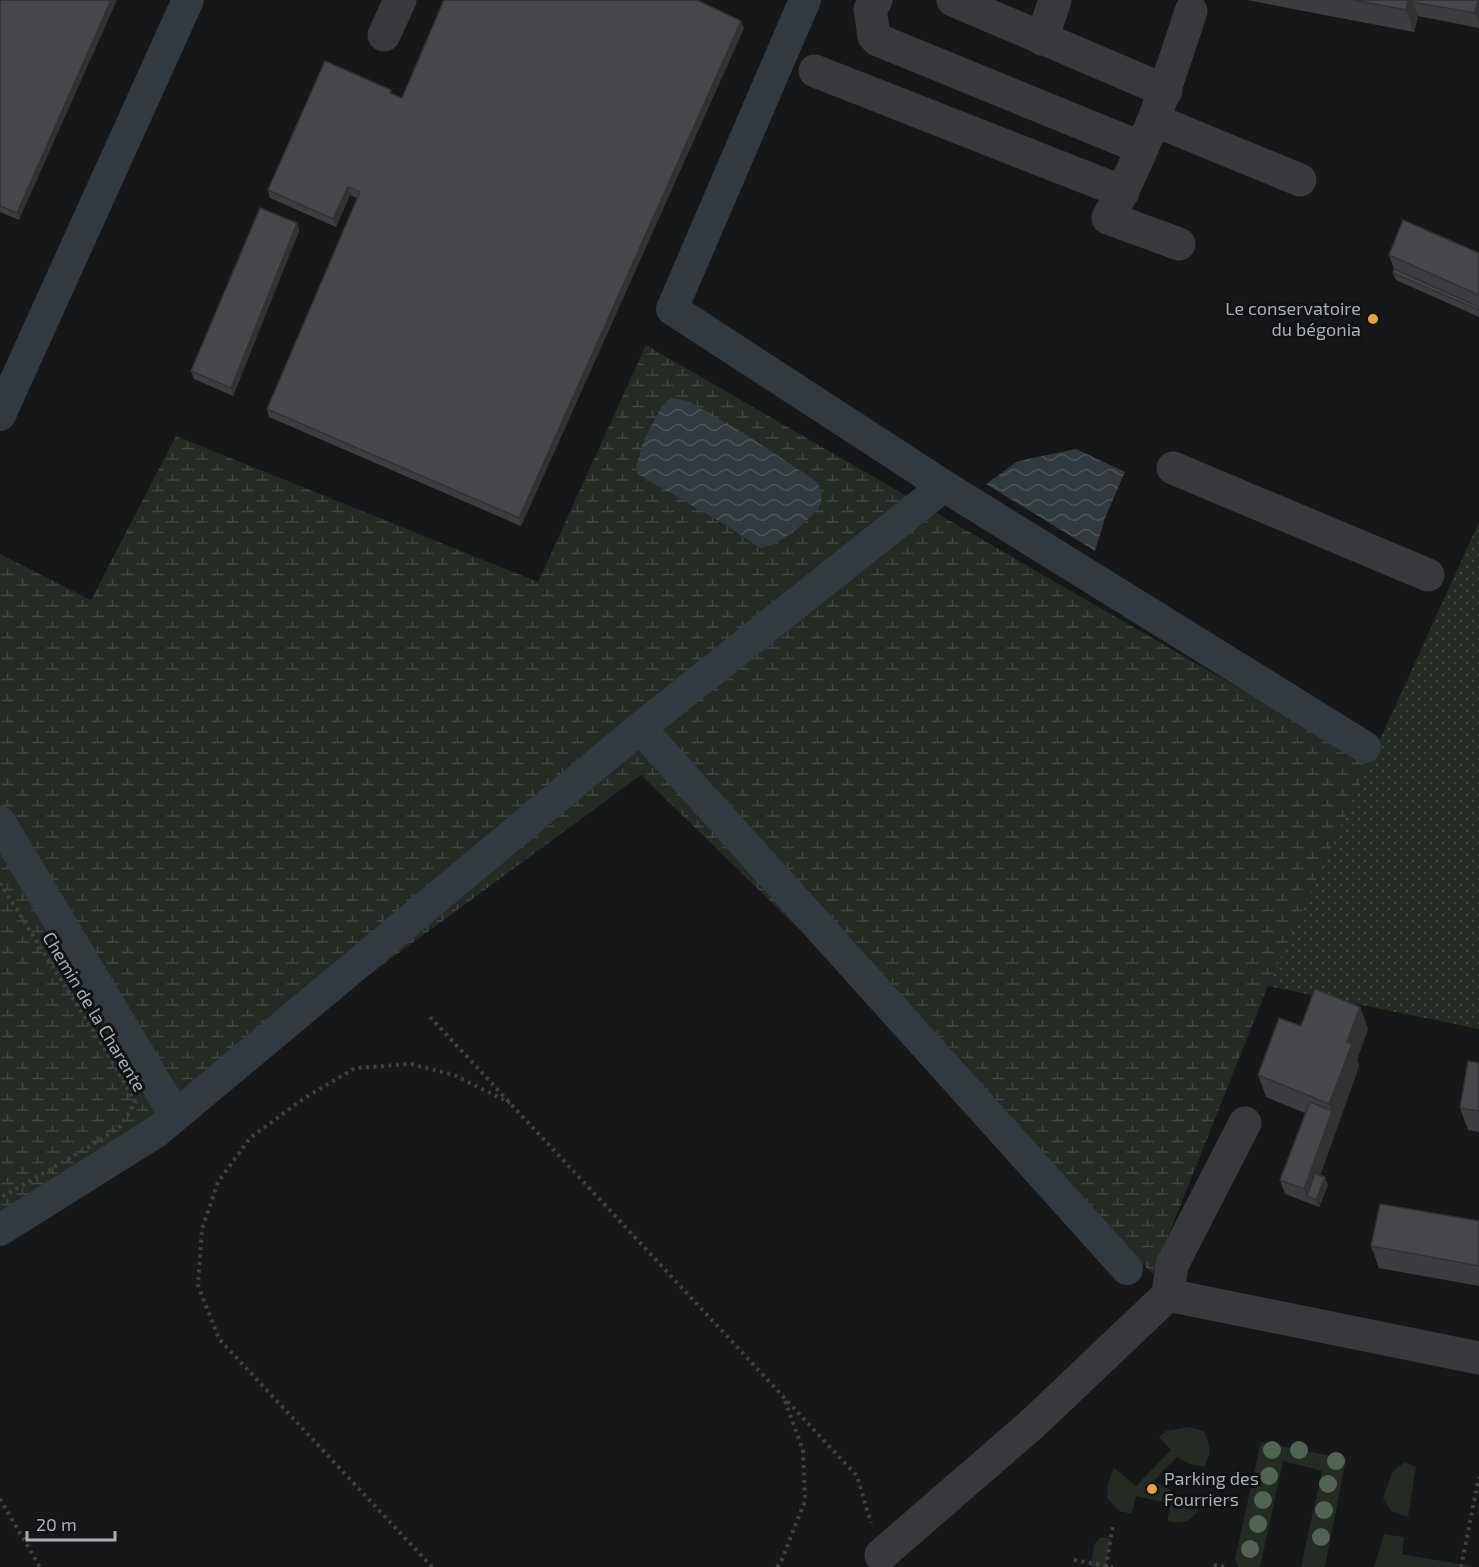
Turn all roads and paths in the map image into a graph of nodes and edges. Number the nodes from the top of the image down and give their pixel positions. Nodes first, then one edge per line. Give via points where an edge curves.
1 (400, 0) edge
2 (876, 0) edge
3 (953, 0) edge
4 (1055, 0) edge
5 (1191, 11) dead end
6 (384, 35) dead end
7 (1042, 39) junction
8 (815, 71) dead end
9 (1154, 119) junction
10 (1300, 180) dead end
11 (1123, 192) junction
12 (1179, 244) dead end
13 (1173, 468) dead end
14 (1428, 575) dead end
15 (0, 883) edge
16 (430, 1017) dead end
17 (510, 1103) junction
18 (1245, 1123) dead end
19 (0, 1198) edge
20 (1168, 1295) junction
21 (1479, 1358) edge
22 (784, 1398) junction
23 (1479, 1477) edge
24 (0, 1499) edge
25 (1113, 1525) dead end
26 (881, 1556) joint
27 (1074, 1560) dead end
28 (1106, 1566) edge
29 (40, 1567) edge
30 (432, 1567) edge
31 (777, 1567) edge
32 (1113, 1567) edge
33 (1215, 1567) edge
34 (1226, 1567) edge
35 (1461, 1567) edge

1 - 6 street
2 - 9 street via 870,9 878,40
3 - 7 street
4 - 7 street
5 - 9 street
7 - 9 street
8 - 11 street
9 - 10 street
9 - 11 street
11 - 12 street via 1108,218
13 - 14 street
15 - 19 path, Chemin de la Charente via 135,1102 121,1126
16 - 17 path
17 - 22 path
17 - 30 path via 454,1075 411,1065 355,1068 250,1137 218,1182 202,1229 198,1285 219,1339
18 - 20 street via 1172,1265
20 - 21 street
20 - 26 street via 1031,1425
22 - 26 path via 857,1476
22 - 31 path via 803,1450 804,1501
23 - 35 path
24 - 29 path
25 - 28 path
27 - 28 path
28 - 32 path
33 - 34 path

